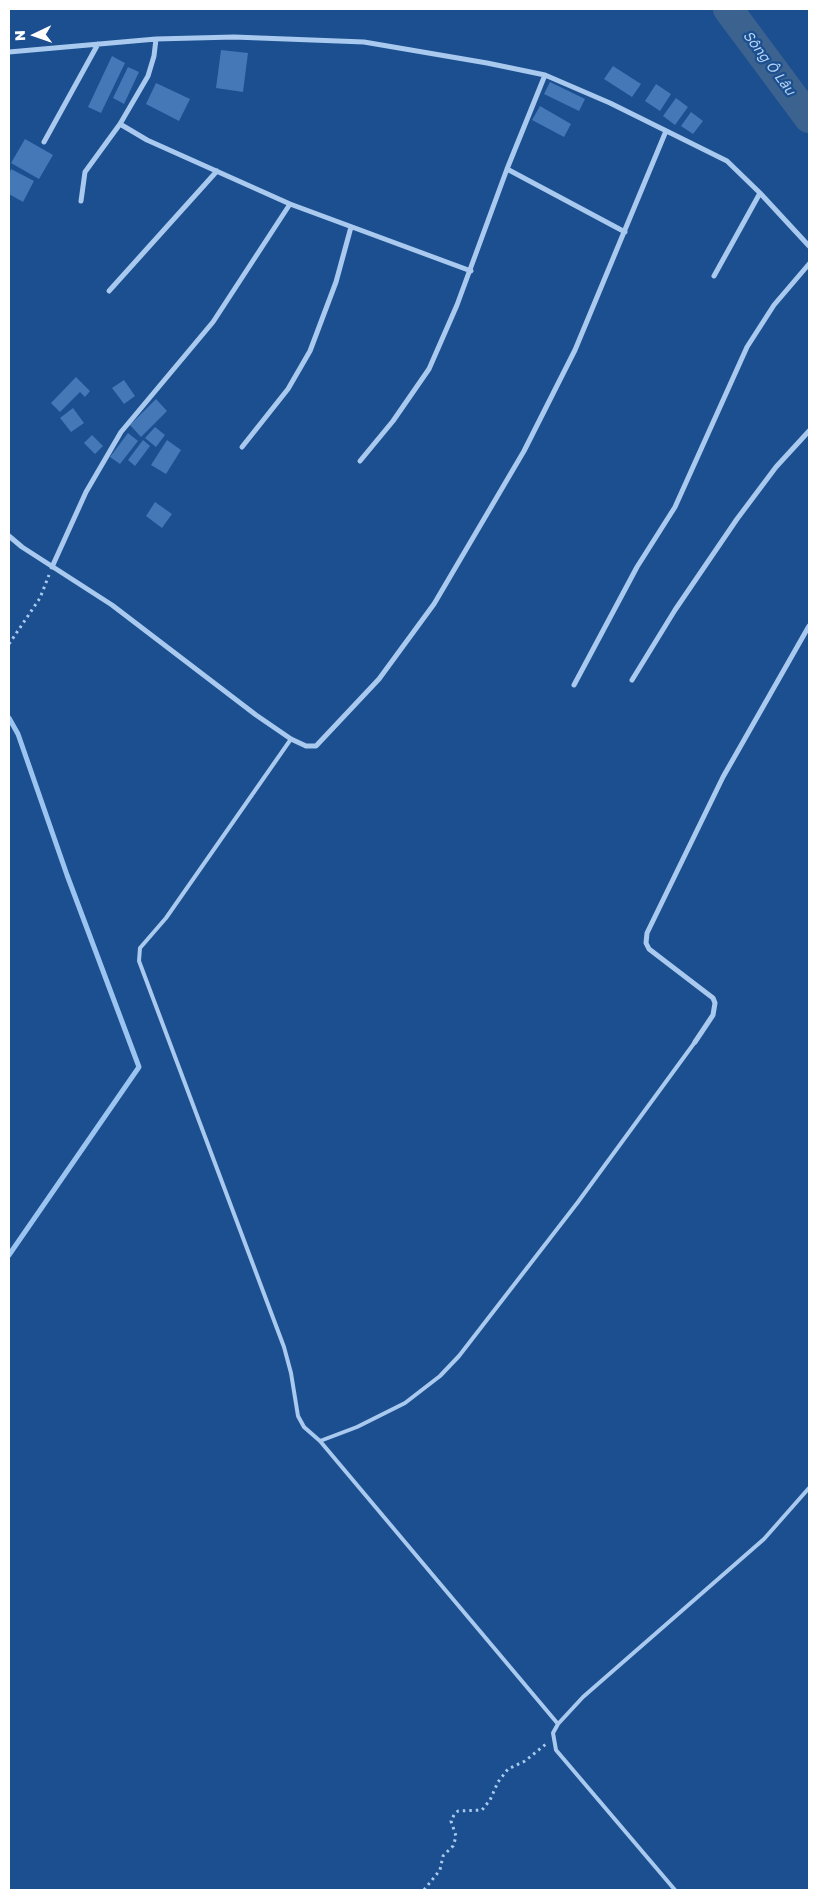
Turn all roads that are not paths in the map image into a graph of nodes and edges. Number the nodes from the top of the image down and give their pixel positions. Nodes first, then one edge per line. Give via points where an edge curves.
1 (156, 39) junction
2 (98, 44) junction
3 (9, 52) edge
4 (545, 75) junction
5 (120, 124) junction
6 (666, 131) junction
7 (44, 142) dead end
8 (507, 169) junction
9 (217, 171) junction
10 (760, 193) junction
11 (81, 201) dead end
12 (290, 204) junction
13 (351, 227) junction
14 (625, 232) junction
15 (809, 246) edge
16 (809, 264) edge
17 (471, 270) junction
18 (714, 276) dead end
19 (108, 290) dead end
20 (809, 431) edge
21 (242, 447) dead end
22 (360, 462) dead end
23 (9, 536) edge
24 (52, 567) junction
25 (809, 626) edge
26 (632, 680) dead end
27 (574, 685) dead end
28 (291, 739) junction
29 (695, 1042) joint
30 (320, 1441) junction
31 (809, 1488) edge
32 (558, 1724) junction
33 (675, 1890) edge

1 - 2 street
1 - 4 street via 234,36 364,42
1 - 5 street via 148,76
2 - 3 street
2 - 7 street
4 - 6 street
4 - 8 street
5 - 9 street
5 - 11 street via 85,172
6 - 10 street via 727,161
6 - 14 street
8 - 14 street
8 - 17 street
9 - 12 street
9 - 19 street
10 - 15 street
10 - 18 street
12 - 13 street
12 - 24 street via 213,322 135,413 105,456
13 - 17 street
13 - 21 street via 336,282 310,351 288,389
14 - 28 street via 575,350 542,415 434,604 378,679 326,738 316,746 306,746
16 - 27 street via 774,305 748,347 675,507 637,567
17 - 22 street via 429,369
20 - 26 street via 776,467 737,519
23 - 24 street
24 - 28 street via 112,605
25 - 29 street via 732,760 647,933 649,949 713,998 713,1015
28 - 30 lane via 138,955 284,1347 298,1416 304,1427
29 - 30 lane via 578,1202 459,1356 440,1376 405,1402 357,1427
30 - 32 lane
31 - 32 lane via 764,1540 632,1652
32 - 33 lane via 552,1739 556,1750

